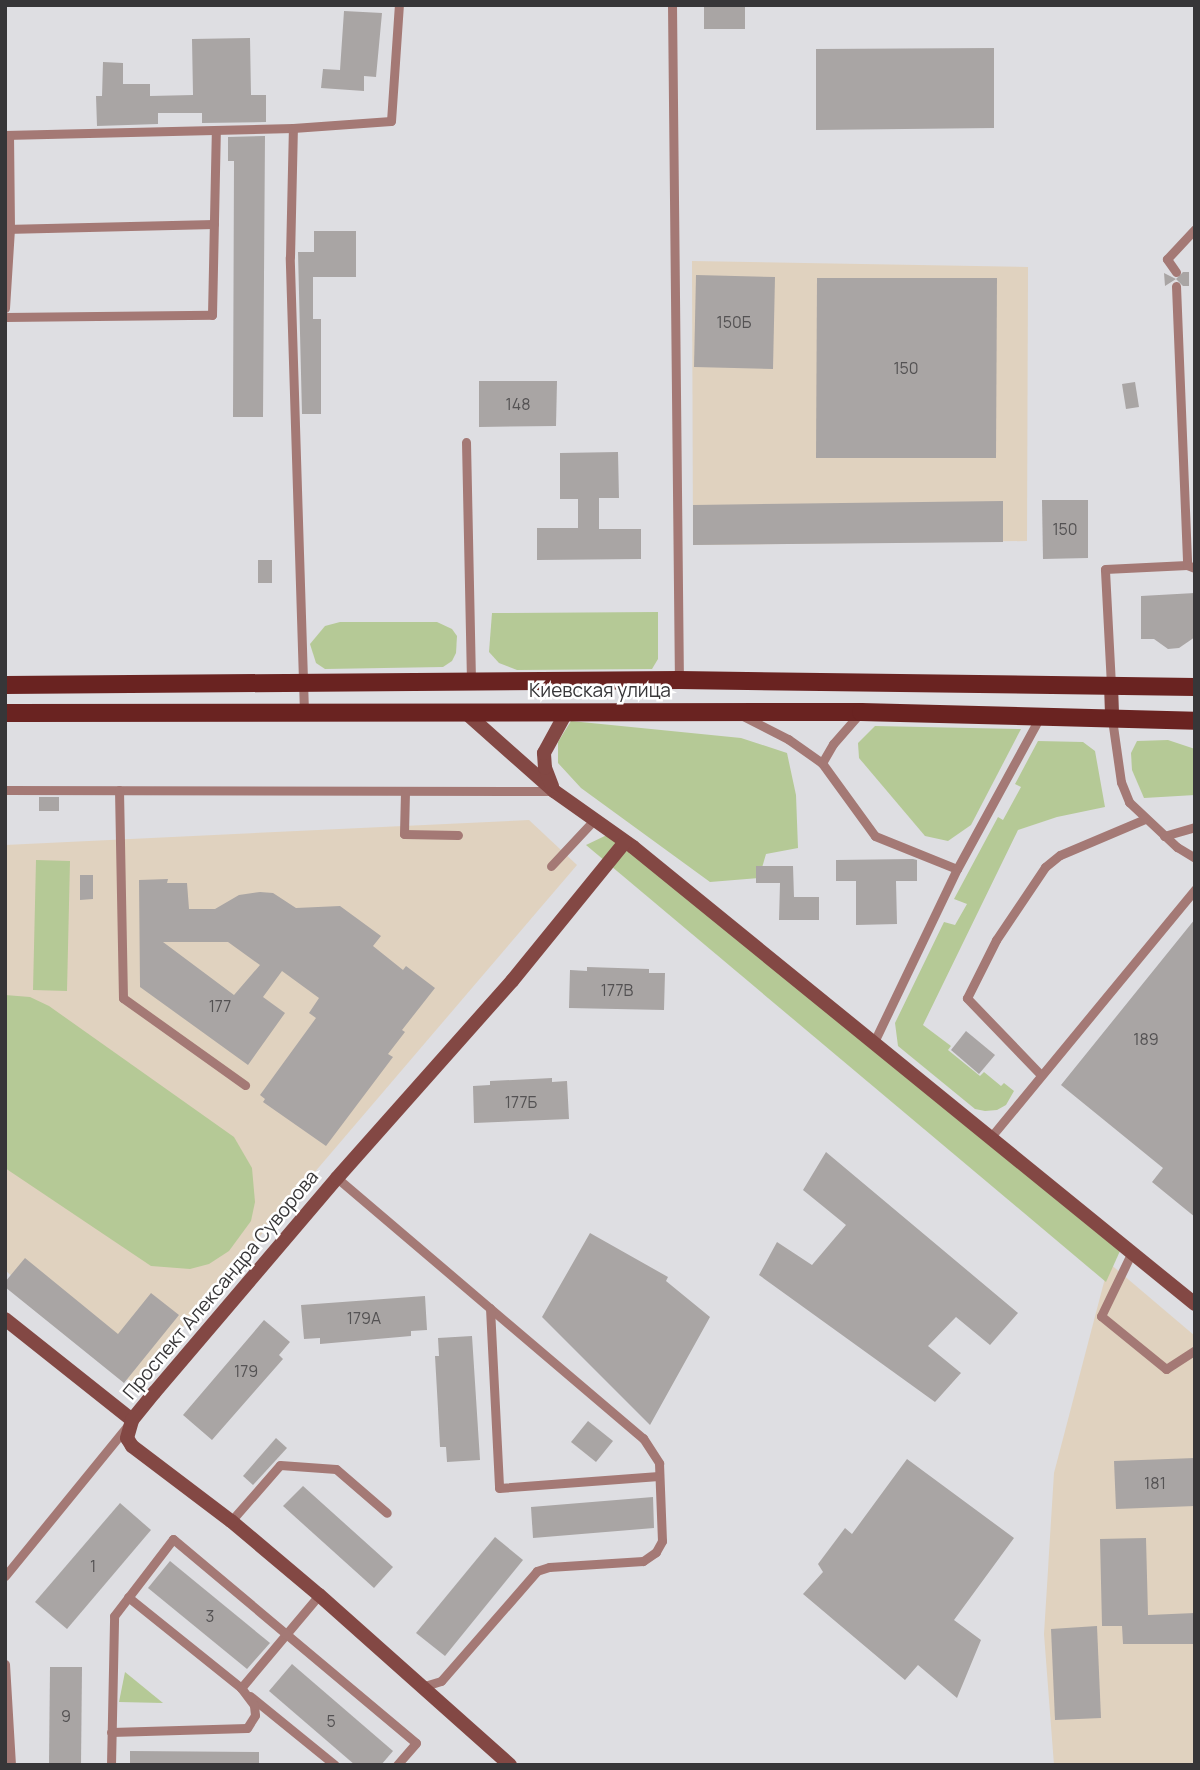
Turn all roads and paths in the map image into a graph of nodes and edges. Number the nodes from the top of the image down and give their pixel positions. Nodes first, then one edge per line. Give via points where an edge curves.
1 (399, 5) edge
2 (672, 5) edge
3 (293, 128) junction
4 (216, 130) junction
5 (7, 135) edge
6 (214, 225) junction
7 (8, 229) edge
8 (1195, 229) edge
9 (1176, 272) dead end
10 (1176, 286) dead end
11 (5, 308) edge
12 (5, 317) edge
13 (466, 442) dead end
14 (1191, 567) edge
15 (679, 680) junction
16 (471, 683) junction
17 (5, 685) edge
18 (302, 685) junction
19 (1111, 685) junction
20 (1195, 687) edge
21 (567, 711) junction
22 (303, 712) junction
23 (736, 712) junction
24 (861, 712) junction
25 (5, 713) edge
26 (466, 713) junction
27 (1041, 716) junction
28 (1112, 719) junction
29 (1195, 721) edge
30 (822, 763) junction
31 (5, 790) edge
32 (119, 790) junction
33 (554, 791) junction
34 (405, 792) junction
35 (595, 819) junction
36 (1144, 819) junction
37 (1195, 827) edge
38 (458, 835) dead end
39 (1164, 836) junction
40 (625, 842) junction
41 (1195, 858) edge
42 (551, 866) dead end
43 (957, 869) junction
44 (1195, 889) edge
45 (874, 1042) junction
46 (1041, 1075) junction
47 (245, 1085) dead end
48 (990, 1138) junction
49 (337, 1178) junction
50 (1131, 1254) junction
51 (1195, 1304) edge
52 (490, 1308) junction
53 (5, 1319) edge
54 (1195, 1350) edge
55 (132, 1420) junction
56 (659, 1476) junction
57 (387, 1513) dead end
58 (231, 1521) junction
59 (5, 1576) edge
60 (319, 1595) junction
61 (128, 1597) junction
62 (287, 1633) junction
63 (5, 1664) edge
64 (421, 1687) junction
65 (241, 1689) junction
66 (111, 1732) junction
67 (10, 1765) edge
68 (111, 1765) edge
69 (335, 1765) edge
70 (397, 1765) edge
71 (510, 1765) edge

1 - 3 lane via 391,121
2 - 15 lane
3 - 4 lane
3 - 18 lane via 290,257
4 - 5 lane
4 - 6 lane
5 - 7 lane
6 - 7 lane
6 - 12 lane via 212,315
7 - 11 lane
8 - 9 lane via 1167,259
10 - 14 lane
13 - 16 lane
14 - 19 lane via 1105,569
15 - 16 main road, Киевская улица
15 - 19 main road, Киевская улица
16 - 18 main road, Киевская улица
17 - 18 main road, Киевская улица
18 - 22 lane
19 - 20 main road, Киевская улица
19 - 28 street
21 - 23 main road, Киевская улица
21 - 26 main road, Киевская улица
21 - 33 street via 544,753
22 - 25 main road, Киевская улица
22 - 26 main road, Киевская улица
23 - 24 main road, Киевская улица
23 - 30 lane
24 - 27 main road, Киевская улица
24 - 30 lane
26 - 33 street
27 - 28 main road, Киевская улица
27 - 43 lane
28 - 29 main road, Киевская улица
28 - 36 lane via 1121,782 1129,802
30 - 43 lane via 875,836
31 - 32 lane
32 - 34 lane
32 - 47 lane via 122,998
33 - 34 lane
33 - 35 street
34 - 38 lane via 404,834
35 - 40 street
35 - 42 lane
36 - 39 lane
36 - 46 lane via 1060,855 1045,867 996,940 967,998
37 - 39 lane
39 - 41 lane
40 - 45 street
40 - 49 street, Проспект Александра Суворова via 512,981
43 - 45 lane
44 - 46 lane
45 - 48 street
46 - 48 lane
48 - 50 street
49 - 52 lane
49 - 55 street, Проспект Александра Суворова
50 - 51 street
50 - 54 lane via 1101,1316 1166,1369
52 - 56 lane via 643,1438 659,1463
52 - 56 lane via 499,1488
53 - 55 street
55 - 58 street, Проспект Александра Суворова via 127,1438 132,1446
55 - 59 lane
56 - 64 lane via 662,1541 656,1552 643,1561 537,1571 441,1681
57 - 58 lane via 336,1469 280,1465
58 - 60 street, Проспект Александра Суворова
60 - 62 lane
60 - 64 street, Проспект Александра Суворова
61 - 62 lane via 173,1539
61 - 65 lane
61 - 66 lane via 114,1616
62 - 65 lane
62 - 70 lane via 416,1743
63 - 67 lane
64 - 71 street, Проспект Александра Суворова
65 - 66 lane via 254,1706 255,1715 247,1728
65 - 69 lane
66 - 68 lane

